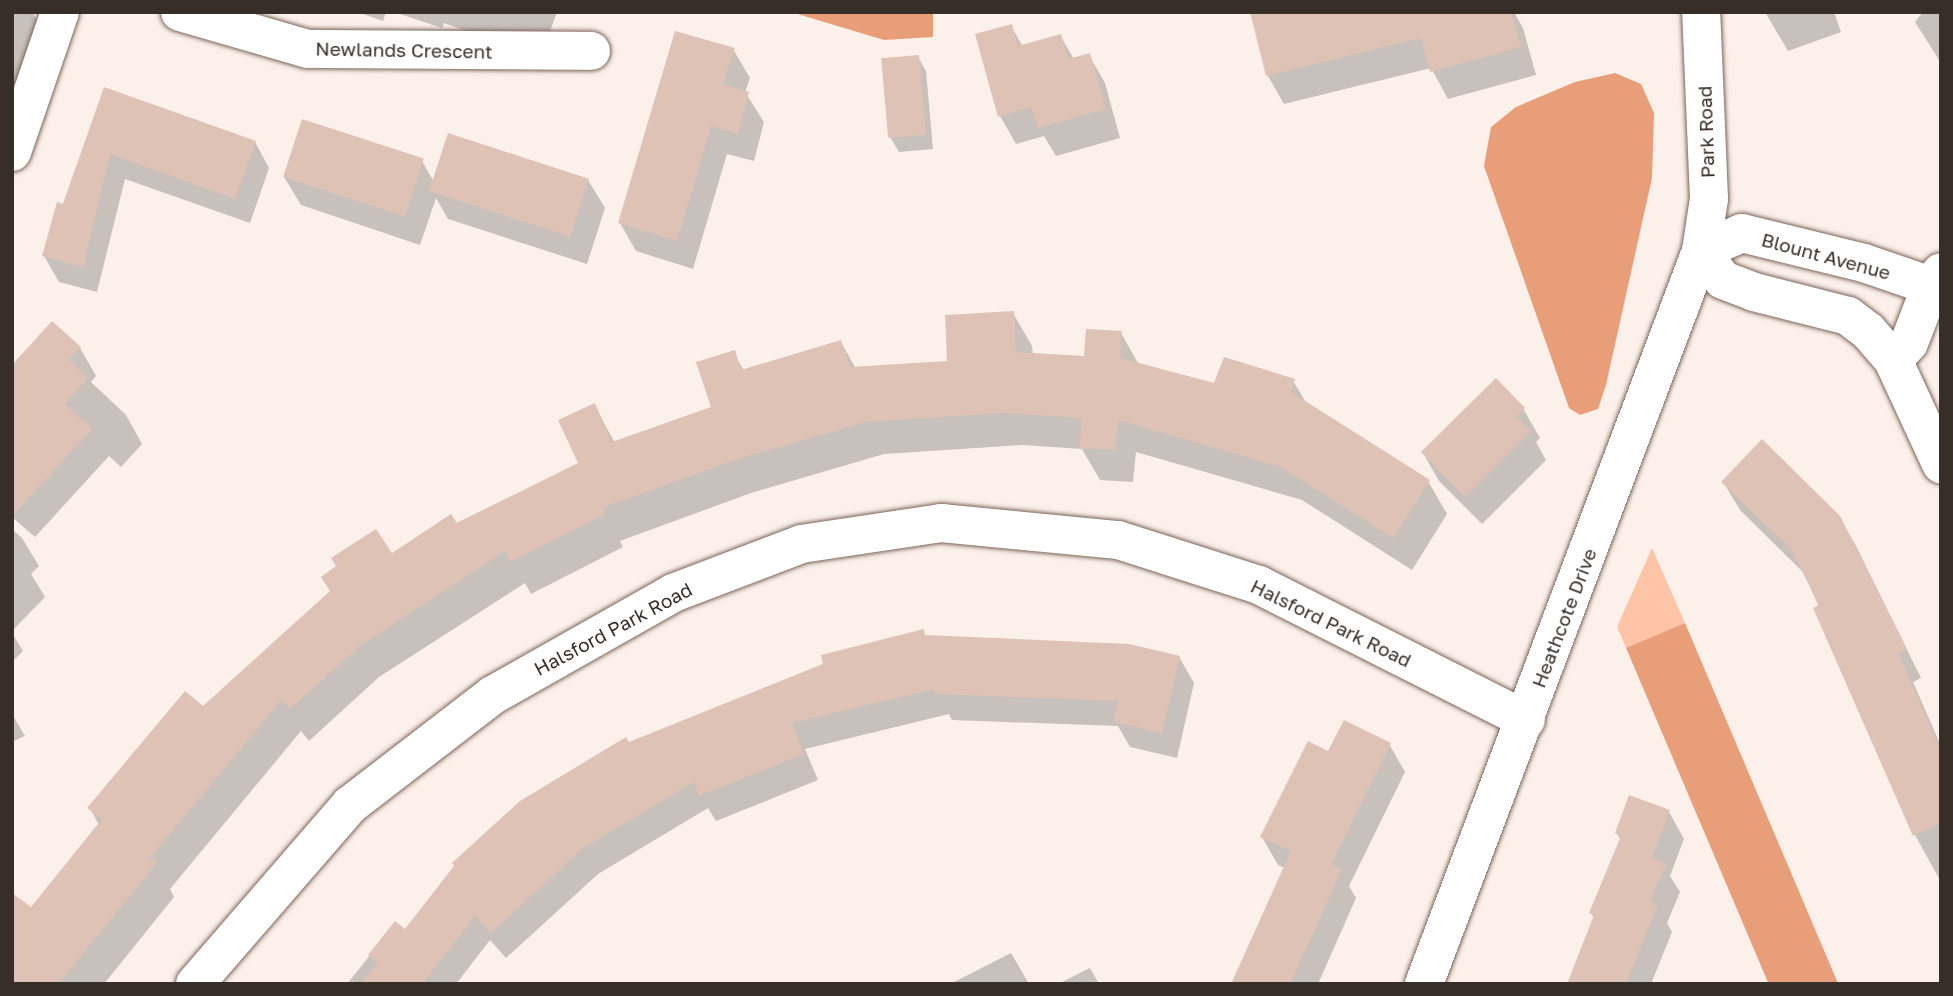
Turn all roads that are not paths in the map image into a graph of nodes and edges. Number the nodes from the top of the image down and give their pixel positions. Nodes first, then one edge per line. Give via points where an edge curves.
1 (60, 12) edge
2 (180, 12) edge
3 (1701, 12) edge
4 (591, 51) dead end
5 (12, 152) edge
6 (1701, 251) junction
7 (1936, 279) edge
8 (1893, 360) junction
9 (1941, 464) edge
10 (1526, 720) junction
11 (195, 984) edge
12 (1424, 984) edge

1 - 5 street
2 - 4 street, Newlands Crescent via 308,49
3 - 6 street, Park Road via 1709,199
6 - 7 street, Blount Avenue via 1742,233
6 - 8 street via 1723,280 1848,316
6 - 10 street, Heathcote Drive
7 - 8 street, Blount Avenue via 1909,343
8 - 9 street
10 - 11 street, Halsford Park Road via 1259,585 1118,540 941,523 801,544 673,593 493,695 350,805
10 - 12 street, Heathcote Drive

